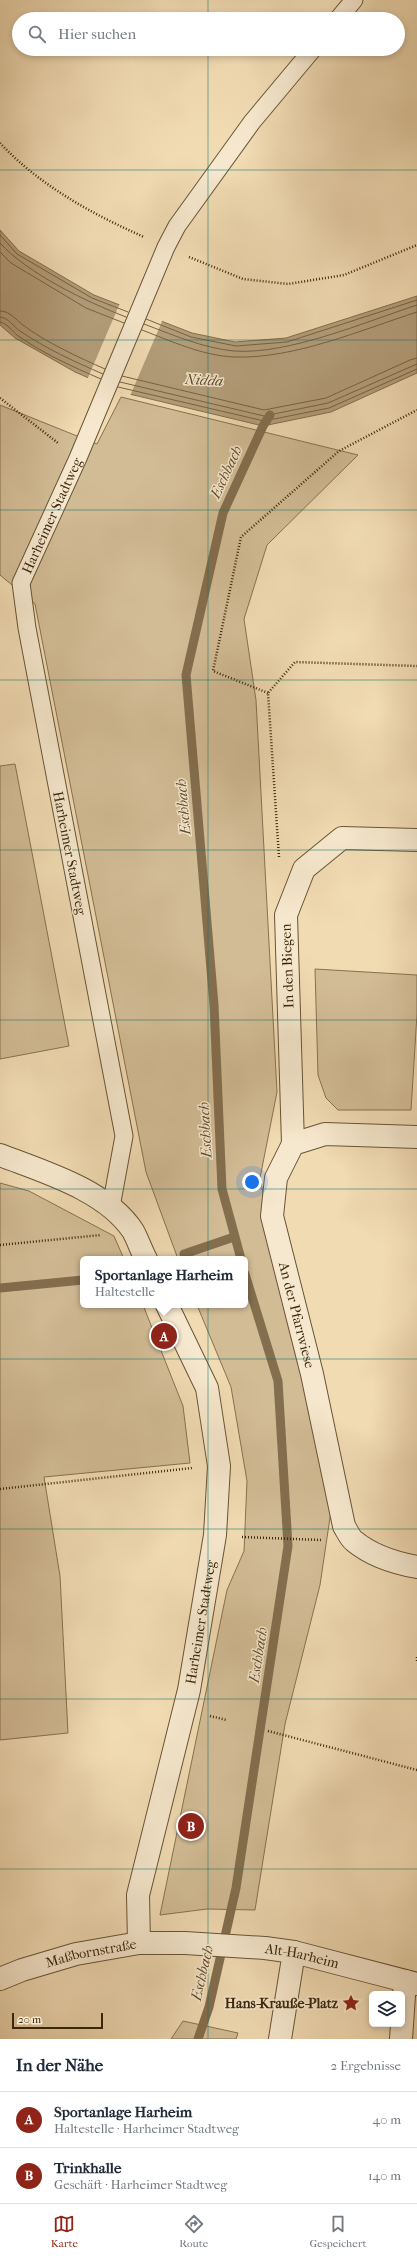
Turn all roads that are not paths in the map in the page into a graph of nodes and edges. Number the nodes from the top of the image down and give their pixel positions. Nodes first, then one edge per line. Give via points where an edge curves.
1 (354, 0) edge
2 (344, 12) edge
3 (307, 56) edge
4 (417, 840) edge
5 (417, 1137) edge
6 (293, 1144) junction
7 (0, 1155) edge
8 (111, 1207) junction
9 (144, 1256) edge
10 (168, 1308) edge
11 (417, 1567) edge
12 (139, 1943) junction
13 (185, 1943) joint
14 (294, 1952) junction
15 (0, 1979) edge
16 (411, 1982) edge
17 (280, 2039) edge
18 (401, 2039) edge

1 - 2 lane
3 - 8 lane, Harheimer Stadtweg via 252,122 177,226 80,453 21,583 27,628 124,1136
4 - 6 street, In den Biegen via 342,838 304,869 286,915
5 - 6 street via 325,1134
6 - 11 street, An der Pfarrwiese via 276,1178 272,1216 312,1374 344,1526 353,1541 376,1554 396,1563
7 - 8 street via 63,1179
8 - 9 street via 132,1231
10 - 12 street, Harheimer Stadtweg via 206,1388 219,1466 215,1535 189,1690 138,1895
12 - 13 street, Maßbornstraße
12 - 15 street, Maßbornstraße via 76,1954
13 - 14 street, Alt-Harheim
14 - 16 street, Alt-Harheim
14 - 17 street
16 - 18 street

